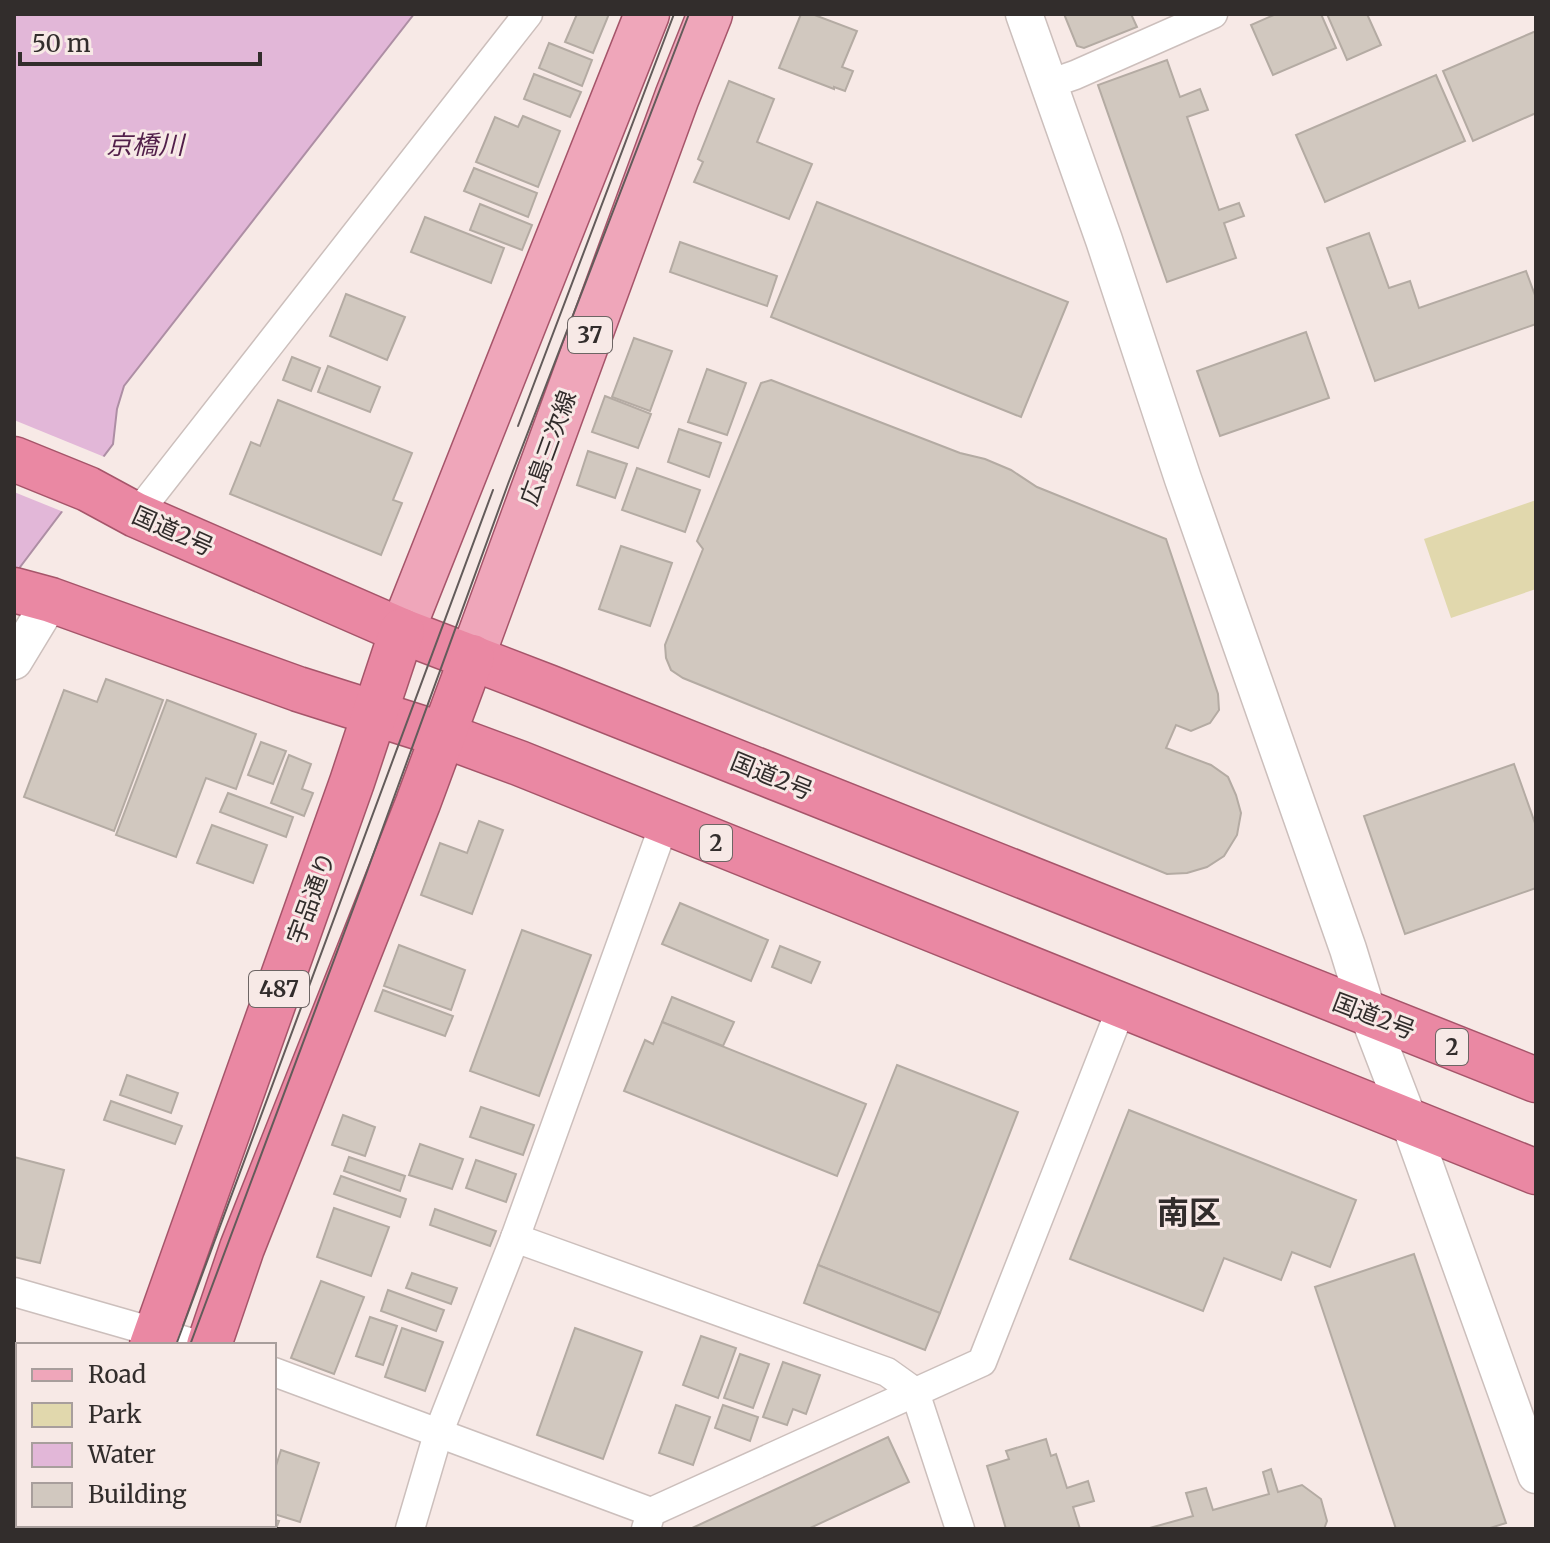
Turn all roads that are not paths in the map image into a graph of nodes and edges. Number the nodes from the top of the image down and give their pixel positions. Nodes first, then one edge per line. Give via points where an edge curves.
1 (528, 14) edge
2 (647, 14) edge
3 (710, 14) edge
4 (1024, 14) edge
5 (1213, 14) edge
6 (1049, 84) junction
7 (14, 459) edge
8 (136, 515) junction
9 (32, 595) edge
10 (402, 631) junction
11 (472, 657) junction
12 (14, 661) edge
13 (375, 714) junction
14 (443, 735) junction
15 (665, 822) junction
16 (1122, 1006) junction
17 (1368, 1014) junction
18 (1536, 1080) edge
19 (1409, 1121) junction
20 (1536, 1172) edge
21 (515, 1238) junction
22 (14, 1292) edge
23 (154, 1338) edge
24 (186, 1343) edge
25 (210, 1343) edge
26 (276, 1373) edge
27 (915, 1392) junction
28 (438, 1434) junction
29 (1536, 1475) edge
30 (648, 1521) edge
31 (410, 1529) edge
32 (960, 1529) edge

1 - 8 street
2 - 10 main road
3 - 11 main road, 広島三次線 / 37
4 - 6 street
5 - 6 street
6 - 17 street
7 - 8 highway, 国道2号 / 2
8 - 10 highway, 国道2号 / 2
9 - 12 street
9 - 13 highway, 2
10 - 11 highway, 国道2号 / 2
10 - 13 highway, 宇品通り / 487
11 - 14 highway, 487
11 - 17 highway, 国道2号 / 2
13 - 14 highway, 2
13 - 23 highway, 宇品通り / 487
14 - 15 highway, 2
14 - 25 highway, 487
15 - 16 highway, 2
15 - 21 street
16 - 19 highway, 2
16 - 27 street via 982,1362
17 - 18 highway, 国道2号 / 2
17 - 19 street
19 - 20 highway, 2
19 - 29 street
21 - 27 street via 887,1372
21 - 28 street
22 - 23 street
23 - 24 street
26 - 28 street
27 - 30 street
27 - 32 street
28 - 30 street
28 - 31 street

